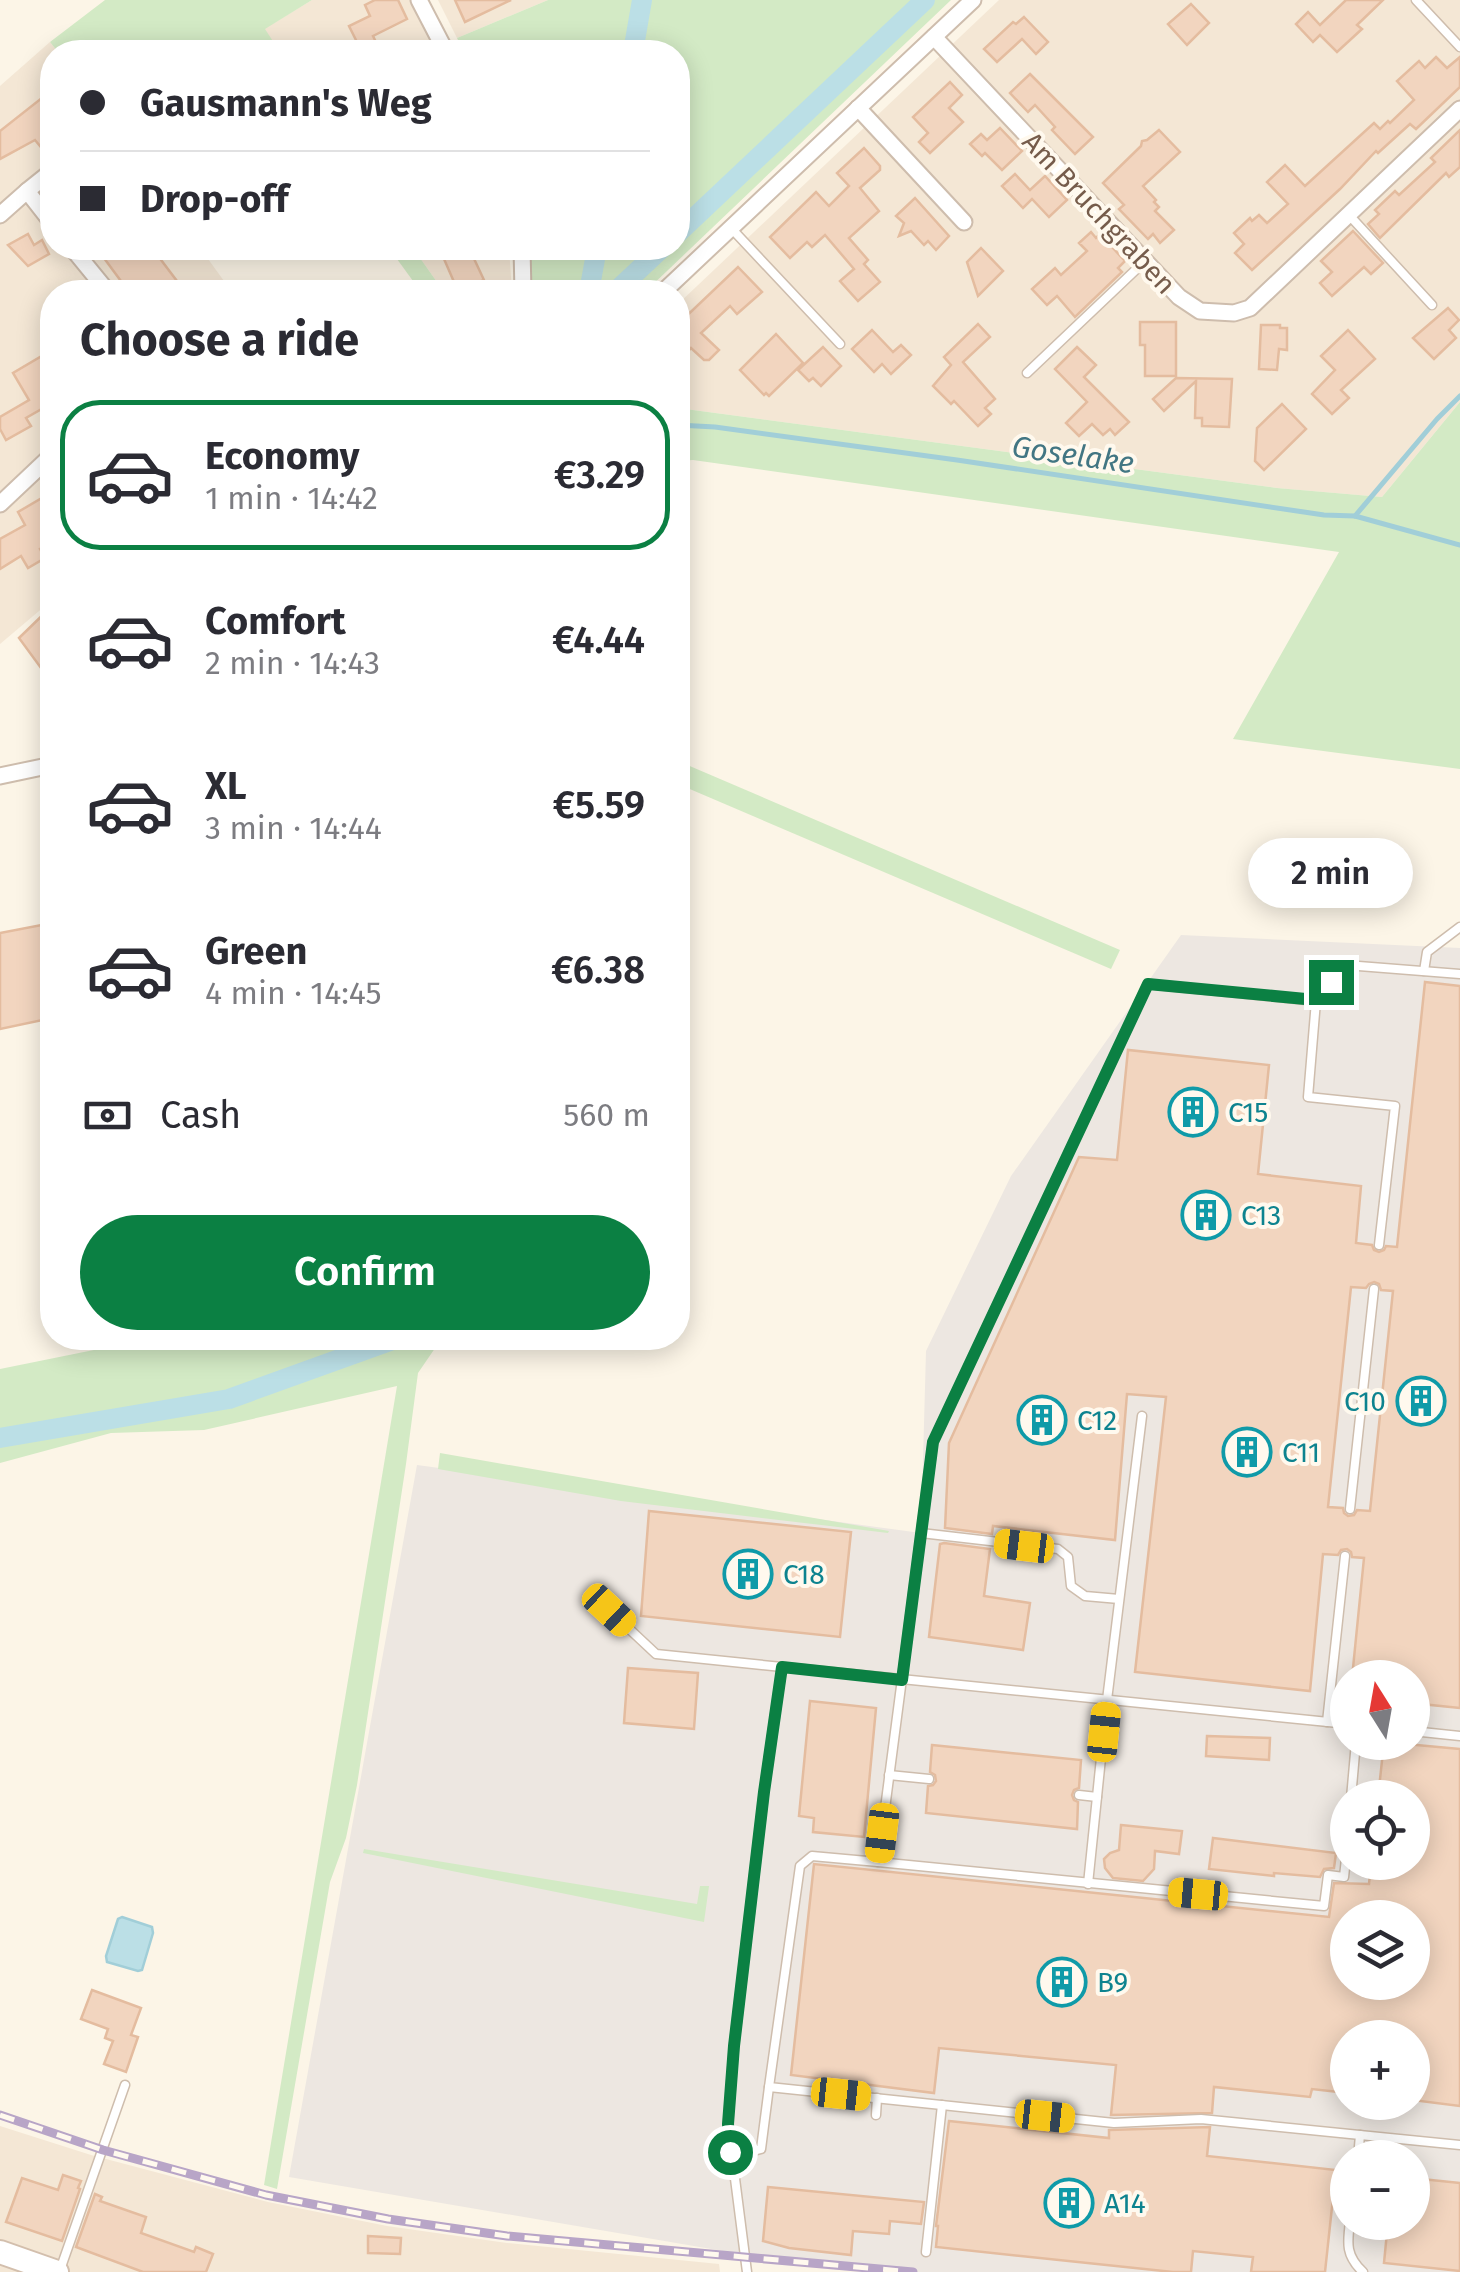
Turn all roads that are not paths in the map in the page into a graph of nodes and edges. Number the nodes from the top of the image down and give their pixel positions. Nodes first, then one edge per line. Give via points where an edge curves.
1 (419, 0) edge
2 (973, 0) edge
3 (1416, 0) edge
4 (934, 37) junction
5 (440, 40) edge
6 (1460, 46) edge
7 (858, 108) junction
8 (1457, 118) edge
9 (40, 181) edge
10 (27, 191) junction
11 (40, 208) edge
12 (1349, 214) junction
13 (0, 215) edge
14 (964, 222) dead end
15 (731, 228) junction
16 (82, 260) edge
17 (1144, 261) junction
18 (98, 280) edge
19 (676, 280) edge
20 (1432, 304) dead end
21 (840, 344) dead end
22 (1026, 373) dead end
23 (40, 466) edge
24 (0, 504) edge
25 (40, 768) edge
26 (0, 776) edge
27 (1460, 927) edge
28 (1424, 971) junction
29 (1460, 974) edge
30 (1316, 1000) junction
31 (1379, 1245) dead end
32 (1374, 1289) dead end
33 (1142, 1416) dead end
34 (1350, 1509) dead end
35 (921, 1534) junction
36 (1345, 1556) dead end
37 (1119, 1599) junction
38 (609, 1610) dead end
39 (782, 1667) junction
40 (902, 1680) junction
41 (1107, 1700) junction
42 (1327, 1722) junction
43 (1330, 1722) edge
44 (1430, 1733) edge
45 (1460, 1736) edge
46 (890, 1775) junction
47 (929, 1779) dead end
48 (1079, 1795) dead end
49 (1097, 1797) junction
50 (878, 1862) junction
51 (1330, 1875) edge
52 (1088, 1884) junction
53 (124, 2085) dead end
54 (769, 2087) junction
55 (877, 2098) junction
56 (942, 2105) junction
57 (876, 2115) dead end
58 (1360, 2135) junction
59 (1360, 2140) edge
60 (1460, 2145) edge
61 (746, 2153) dead end
62 (1348, 2240) edge
63 (0, 2252) edge
64 (926, 2252) dead end
65 (58, 2272) edge
66 (747, 2272) edge
67 (1363, 2272) edge

1 - 5 street
2 - 4 street
3 - 6 lane
4 - 7 street
4 - 17 street, Am Bruchgraben
7 - 14 street
7 - 15 street
8 - 12 street, Am Bruchgraben
9 - 10 street
10 - 11 street
10 - 13 street
12 - 17 street, Am Bruchgraben via 1250,308 1234,312 1200,311
12 - 20 lane
15 - 19 street
15 - 21 lane
16 - 18 street
17 - 22 lane
23 - 24 street
25 - 26 street
27 - 28 lane via 1427,952
28 - 29 lane
28 - 30 lane via 1346,964
30 - 31 lane via 1308,1097 1395,1106
30 - 35 lane via 1148,984 933,1442
32 - 34 lane
33 - 37 lane
35 - 37 lane via 1058,1550 1068,1558 1071,1586 1085,1596
35 - 40 lane
36 - 42 lane
37 - 41 lane
38 - 39 lane via 656,1654
39 - 40 lane
39 - 66 lane via 728,2124
40 - 41 lane
40 - 46 lane
41 - 42 lane
41 - 49 lane
42 - 43 lane
44 - 45 lane
46 - 47 lane
46 - 50 lane
48 - 49 lane
49 - 52 lane
50 - 52 lane
50 - 54 lane via 812,1856 800,1866
51 - 52 lane via 1324,1906
53 - 65 lane
54 - 55 lane
54 - 61 lane via 761,2149
55 - 56 lane
55 - 57 lane
56 - 58 lane via 1114,2123 1201,2118
56 - 64 lane
58 - 59 lane
58 - 60 lane
62 - 67 lane via 1352,2262
63 - 65 main road

